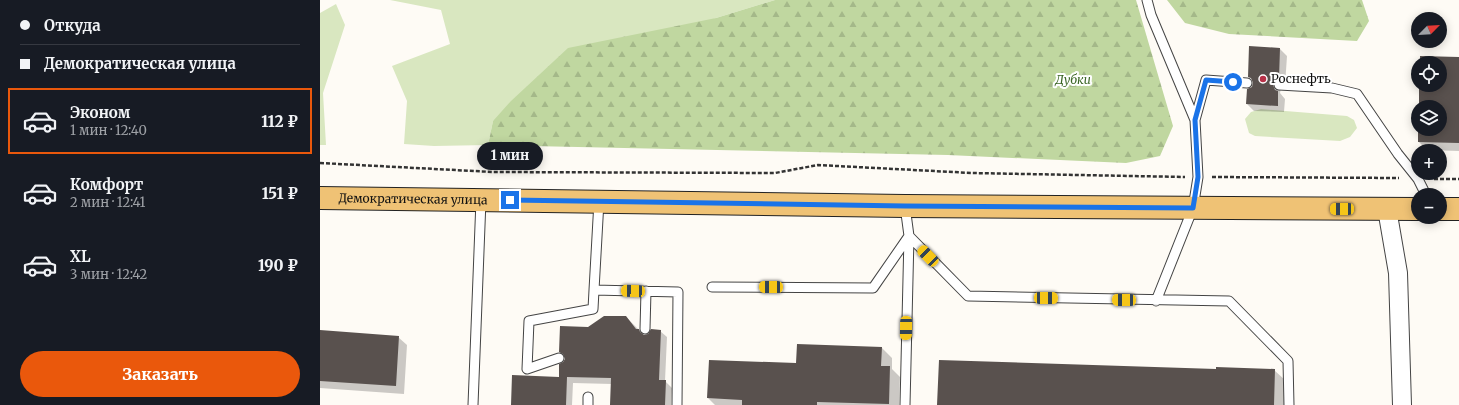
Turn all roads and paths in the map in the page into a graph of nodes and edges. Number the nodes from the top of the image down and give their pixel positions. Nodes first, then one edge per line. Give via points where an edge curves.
1 (1147, 0) edge
2 (1247, 83) dead end
3 (1279, 85) dead end
4 (1195, 120) junction
5 (320, 163) edge
6 (1411, 170) edge
7 (1198, 177) junction
8 (1411, 178) edge
9 (1447, 179) edge
10 (1459, 179) edge
11 (481, 200) junction
12 (323, 201) edge
13 (600, 201) junction
14 (905, 206) junction
15 (1193, 208) junction
16 (1447, 208) edge
17 (1387, 209) junction
18 (1411, 209) edge
19 (1459, 209) edge
20 (909, 236) junction
21 (712, 286) dead end
22 (594, 290) junction
23 (646, 291) junction
24 (1156, 301) junction
25 (645, 329) dead end
26 (559, 358) dead end
27 (473, 405) edge
28 (677, 405) edge
29 (905, 405) edge
30 (1288, 405) edge
31 (1402, 405) edge

1 - 4 lane
2 - 4 lane via 1206,80
3 - 6 lane via 1332,88 1357,94
4 - 7 lane
5 - 7 path via 492,172 775,173 818,165 972,173
7 - 8 path
7 - 15 lane
9 - 10 path
11 - 12 main road, Демократическая улица
11 - 13 main road, Демократическая улица
11 - 27 lane
13 - 14 main road, Демократическая улица
13 - 22 lane
14 - 15 main road, Демократическая улица
14 - 20 lane
15 - 17 main road, Демократическая улица
15 - 24 lane
16 - 19 main road
17 - 18 main road, Демократическая улица
17 - 31 street via 1398,273
20 - 21 lane via 873,288
20 - 24 lane via 968,296
20 - 29 lane
22 - 23 lane
22 - 26 lane via 593,309 529,321 527,369
23 - 25 lane
23 - 28 lane via 678,292
24 - 30 lane via 1229,301 1288,361

